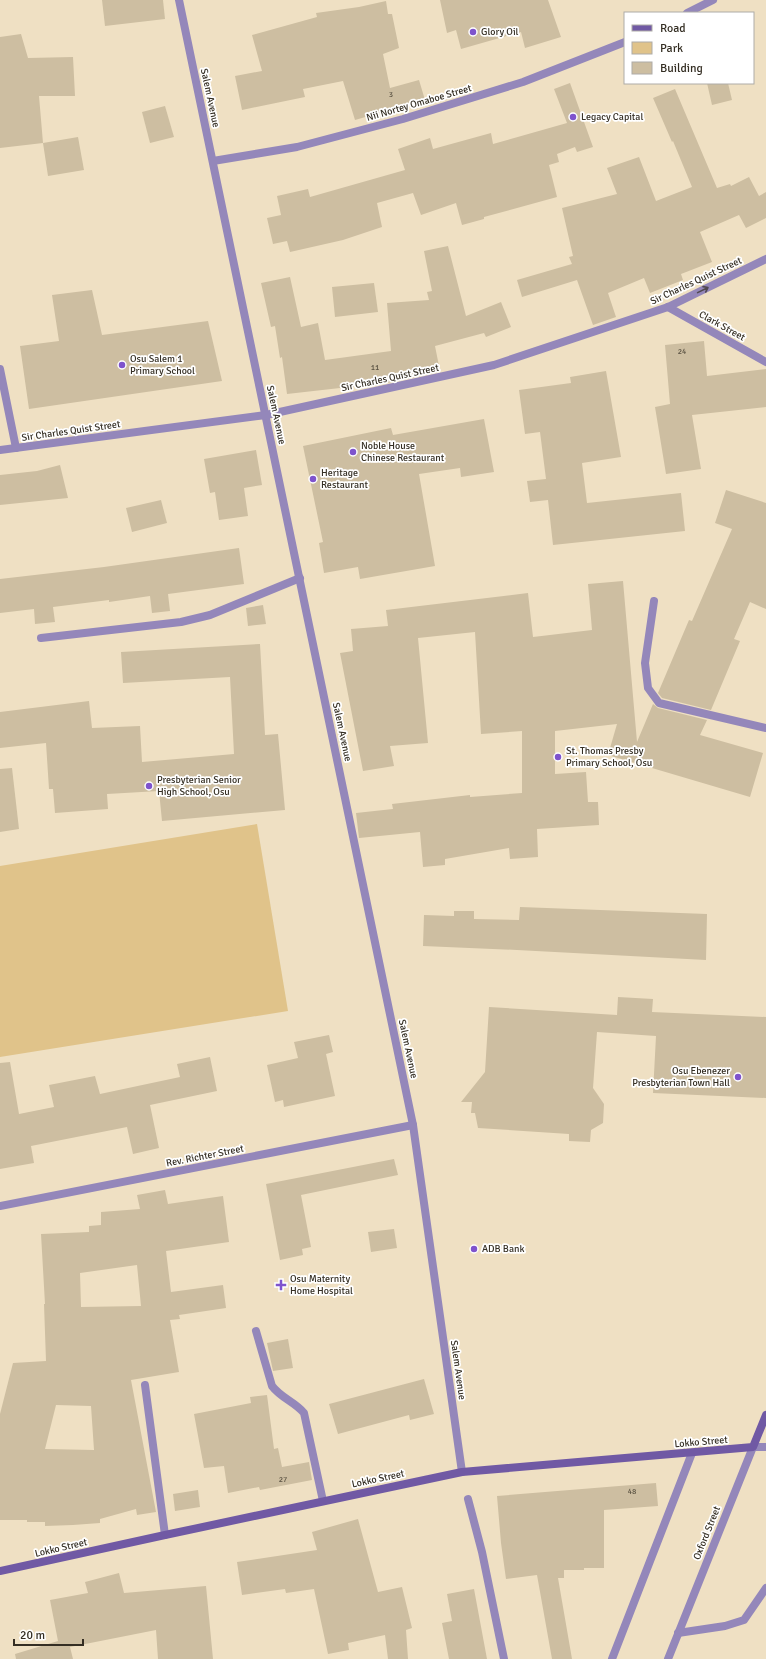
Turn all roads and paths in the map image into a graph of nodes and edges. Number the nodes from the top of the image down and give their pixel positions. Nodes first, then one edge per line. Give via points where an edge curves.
1 (179, 0) edge
2 (713, 0) edge
3 (689, 12) edge
4 (624, 42) edge
5 (213, 161) junction
6 (766, 259) edge
7 (668, 307) junction
8 (766, 362) edge
9 (0, 369) edge
10 (266, 415) junction
11 (16, 448) junction
12 (0, 450) edge
13 (300, 578) junction
14 (654, 601) dead end
15 (41, 638) dead end
16 (766, 728) edge
17 (413, 1125) junction
18 (0, 1206) edge
19 (256, 1330) dead end
20 (145, 1385) dead end
21 (766, 1415) edge
22 (753, 1447) junction
23 (766, 1447) edge
24 (692, 1453) junction
25 (462, 1472) junction
26 (468, 1499) dead end
27 (323, 1501) junction
28 (165, 1535) junction
29 (0, 1571) edge
30 (766, 1588) edge
31 (678, 1633) junction
32 (504, 1659) edge
33 (612, 1659) edge
34 (668, 1659) edge

1 - 5 street, Salem Avenue
2 - 3 street
4 - 5 street, Nii Nortey Omaboe Street via 523,82 403,119 297,147
5 - 10 street, Salem Avenue
7 -> 6 street, Sir Charles Quist Street
7 - 8 street, Clark Street
7 - 10 street, Sir Charles Quist Street via 494,365
9 - 11 street
10 - 11 street, Sir Charles Quist Street
10 - 13 street, Salem Avenue
11 - 12 street, Sir Charles Quist Street
13 - 15 street via 210,615 181,622
13 - 17 street, Salem Avenue
14 - 16 street via 645,663 648,688 659,704
17 - 18 street, Rev. Richter Street
17 - 25 street, Salem Avenue
19 - 27 street via 272,1386 304,1413
20 - 28 street
21 - 22 main road, Oxford Street
22 - 23 street, Lokko Street
22 - 24 main road, Lokko Street
22 - 31 street, Oxford Street
24 - 25 main road, Lokko Street
24 - 33 street
25 - 27 main road, Lokko Street
26 - 32 street via 482,1552
27 - 28 main road, Lokko Street
28 - 29 main road, Lokko Street
30 - 31 street via 744,1620 725,1626
31 - 34 street, Oxford Street

